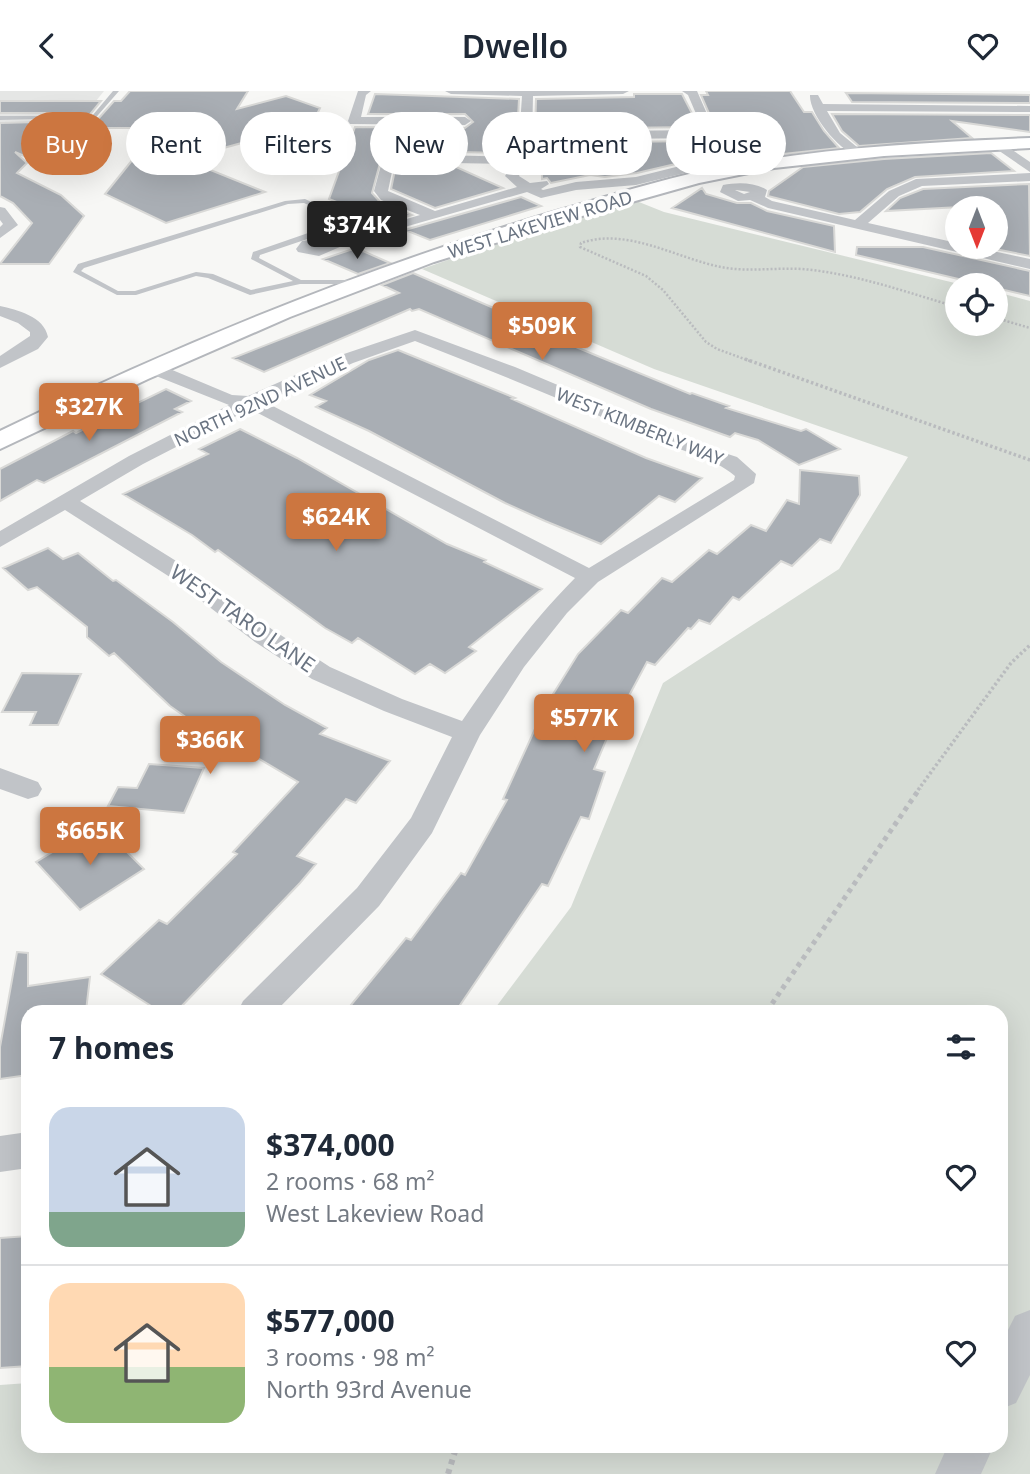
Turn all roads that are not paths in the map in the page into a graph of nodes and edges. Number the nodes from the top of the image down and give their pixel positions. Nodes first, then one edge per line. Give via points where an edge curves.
1 (116, 91) edge
2 (365, 91) edge
3 (451, 91) edge
4 (623, 91) edge
5 (688, 91) edge
6 (528, 93) junction
7 (835, 95) dead end
8 (814, 98) edge
9 (1030, 109) edge
10 (98, 112) edge
11 (526, 112) edge
12 (700, 112) edge
13 (0, 118) edge
14 (21, 118) edge
15 (370, 121) edge
16 (1019, 146) edge
17 (857, 152) junction
18 (1030, 168) edge
19 (666, 174) edge
20 (384, 175) edge
21 (513, 175) edge
22 (1030, 177) edge
23 (542, 189) junction
24 (754, 197) dead end
25 (585, 209) junction
26 (0, 211) edge
27 (433, 215) junction
28 (858, 225) junction
29 (0, 234) edge
30 (343, 241) dead end
31 (1030, 264) edge
32 (300, 282) junction
33 (363, 282) junction
34 (0, 311) edge
35 (415, 335) joint
36 (0, 363) edge
37 (160, 364) junction
38 (250, 402) junction
39 (0, 441) edge
40 (65, 501) junction
41 (0, 540) edge
42 (590, 577) junction
43 (468, 733) junction
44 (0, 778) edge
45 (29, 789) dead end
46 (261, 1005) edge
47 (21, 1151) edge
48 (0, 1154) edge
49 (1030, 1331) edge
50 (1008, 1374) edge
51 (968, 1453) edge
52 (957, 1474) edge

1 - 10 lane
2 - 15 street via 354,121
3 - 6 street
4 - 6 street
5 - 12 street
6 - 11 street
7 - 8 street
8 - 9 street
8 - 17 street via 835,135
13 - 14 lane
16 - 17 street, WEST LAKEVIEW ROAD
16 - 18 street
17 - 25 street, WEST LAKEVIEW ROAD via 734,170
19 - 23 street via 636,181
20 - 27 street via 383,194
21 - 23 street
22 - 28 street via 905,186 886,197
23 - 25 street
23 - 27 street
24 - 28 street
25 - 33 street, WEST LAKEVIEW ROAD
26 - 29 street via 11,225
27 - 30 street
28 - 31 street
32 - 32 lane via 255,259 257,254 340,225 344,219 305,201 287,202 81,266 77,272 117,293 135,293 196,274 250,293
32 - 33 lane
33 - 37 street, WEST LAKEVIEW ROAD
34 - 36 street via 24,319 38,330 39,337
35 - 38 street, NORTH 92ND AVENUE
35 - 42 street, WEST KIMBERLY WAY via 730,461 746,474 744,483
37 - 38 street via 229,400
37 - 39 street, WEST LAKEVIEW ROAD
38 - 40 street, NORTH 92ND AVENUE
38 - 42 street
40 - 41 street, NORTH 92ND AVENUE
40 - 43 street, WEST TARO LANE via 181,574 321,673
42 - 43 street via 515,660
43 - 46 street via 422,824 368,897
44 - 45 street
47 - 48 street
49 - 50 street
51 - 52 street

